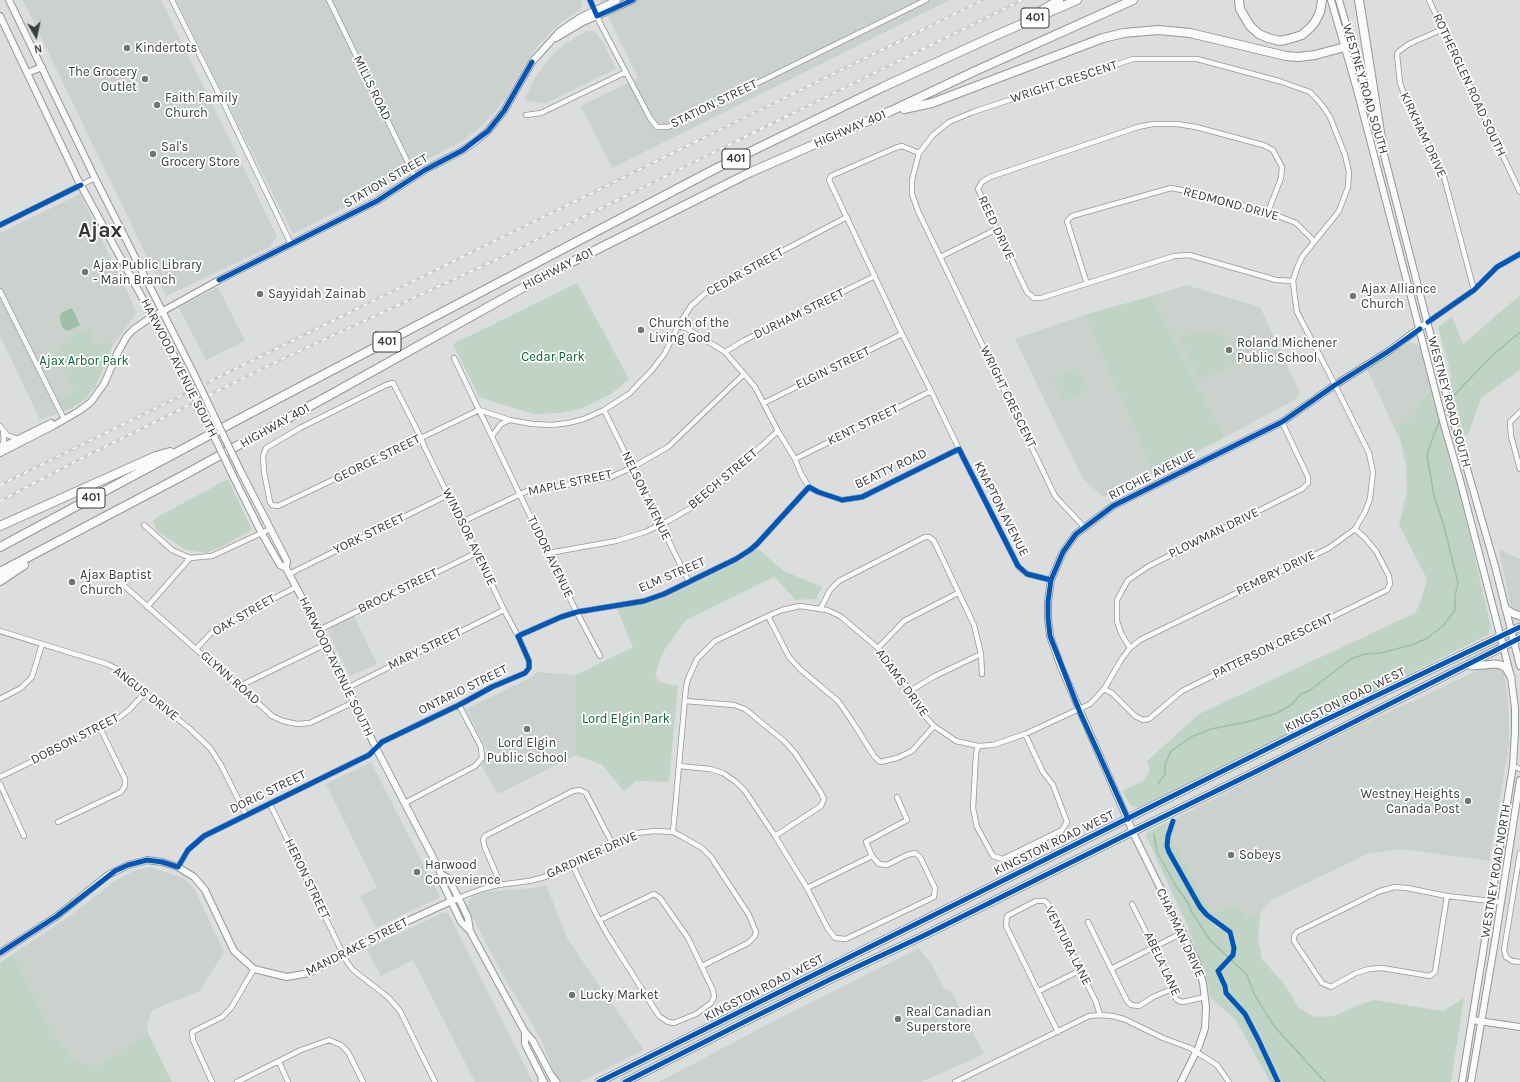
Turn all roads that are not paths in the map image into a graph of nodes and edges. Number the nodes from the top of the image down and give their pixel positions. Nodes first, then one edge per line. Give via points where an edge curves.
1 (9, 0) edge
2 (172, 0) edge
3 (329, 0) edge
4 (590, 0) edge
5 (616, 0) edge
6 (633, 0) edge
7 (926, 0) edge
8 (1059, 0) edge
9 (1077, 0) edge
10 (1133, 0) edge
11 (1239, 0) edge
12 (1322, 0) edge
13 (1331, 0) edge
14 (1339, 0) edge
15 (1359, 0) edge
16 (1429, 0) edge
17 (596, 13) junction
18 (0, 16) edge
19 (1443, 29) junction
20 (992, 36) junction
21 (1352, 45) junction
22 (1344, 48) junction
23 (42, 67) junction
24 (626, 72) junction
25 (27, 73) junction
26 (891, 111) junction
27 (526, 115) dead end
28 (1383, 151) junction
29 (919, 153) junction
30 (415, 177) junction
31 (96, 178) junction
32 (81, 185) junction
33 (1520, 192) edge
34 (1268, 212) junction
35 (847, 217) junction
36 (0, 225) edge
37 (997, 229) junction
38 (1314, 241) junction
39 (291, 244) junction
40 (1520, 254) edge
41 (940, 257) junction
42 (875, 276) junction
43 (1294, 281) junction
44 (1087, 284) junction
45 (1474, 290) junction
46 (0, 291) edge
47 (163, 311) junction
48 (153, 316) junction
49 (1428, 322) junction
50 (678, 326) junction
51 (1420, 329) junction
52 (902, 334) junction
53 (725, 352) junction
54 (454, 358) dead end
55 (744, 374) junction
56 (1335, 385) junction
57 (931, 391) junction
58 (764, 403) junction
59 (479, 410) junction
60 (604, 410) junction
61 (1520, 412) edge
62 (64, 419) junction
63 (510, 420) junction
64 (1282, 422) junction
65 (0, 426) edge
66 (778, 431) junction
67 (3, 432) junction
68 (492, 436) junction
69 (420, 438) junction
70 (19, 439) junction
71 (182, 449) junction
72 (0, 450) edge
73 (959, 450) junction
74 (795, 459) junction
75 (633, 467) junction
76 (1520, 468) edge
77 (809, 487) junction
78 (519, 494) junction
79 (448, 495) junction
80 (275, 507) joint
81 (462, 522) junction
82 (144, 525) dead end
83 (660, 525) junction
84 (0, 526) edge
85 (1084, 527) junction
86 (270, 529) junction
87 (1355, 529) junction
88 (261, 532) junction
89 (66, 538) junction
90 (0, 547) edge
91 (476, 553) junction
92 (549, 553) junction
93 (190, 558) junction
94 (286, 568) junction
95 (0, 572) edge
96 (290, 574) junction
97 (1051, 580) junction
98 (0, 581) edge
99 (689, 582) junction
100 (120, 584) dead end
101 (296, 587) junction
102 (958, 593) junction
103 (147, 607) junction
104 (821, 608) junction
105 (1506, 608) junction
106 (504, 610) junction
107 (577, 612) junction
108 (768, 616) junction
109 (1520, 616) edge
110 (1520, 627) edge
111 (319, 630) junction
112 (0, 631) edge
113 (1511, 631) junction
114 (518, 636) junction
115 (1501, 636) junction
116 (1517, 640) edge
117 (42, 644) junction
118 (326, 644) junction
119 (1504, 647) junction
120 (878, 648) junction
121 (1130, 648) junction
122 (196, 649) junction
123 (981, 654) junction
124 (600, 656) dead end
125 (1520, 666) edge
126 (1464, 667) junction
127 (982, 674) dead end
128 (1511, 677) junction
129 (240, 686) junction
130 (347, 688) junction
131 (1104, 689) junction
132 (910, 691) junction
133 (145, 693) junction
134 (0, 699) edge
135 (685, 701) junction
136 (354, 702) junction
137 (459, 705) junction
138 (1079, 710) junction
139 (934, 726) junction
140 (100, 728) junction
141 (1025, 734) junction
142 (978, 746) junction
143 (376, 748) junction
144 (679, 766) junction
145 (1513, 766) junction
146 (1520, 769) edge
147 (0, 777) edge
148 (1520, 780) edge
149 (0, 784) edge
150 (897, 797) dead end
151 (405, 803) junction
152 (270, 804) junction
153 (246, 815) junction
154 (1128, 819) junction
155 (58, 822) dead end
156 (673, 832) junction
157 (1133, 832) junction
158 (24, 836) dead end
159 (775, 836) junction
160 (612, 843) junction
161 (1520, 853) edge
162 (872, 856) junction
163 (1498, 856) junction
164 (1507, 857) junction
165 (572, 864) junction
166 (178, 867) junction
167 (441, 874) junction
168 (501, 885) junction
169 (807, 888) junction
170 (1447, 896) junction
171 (458, 898) junction
172 (450, 901) junction
173 (1491, 901) junction
174 (1500, 902) junction
175 (1132, 904) dead end
176 (600, 920) junction
177 (1088, 922) dead end
178 (470, 931) junction
179 (1182, 933) junction
180 (1154, 947) junction
181 (0, 953) edge
182 (344, 955) junction
183 (1520, 962) edge
184 (702, 966) junction
185 (1111, 968) junction
186 (254, 969) junction
187 (1081, 970) junction
188 (1172, 989) junction
189 (1039, 991) junction
190 (1205, 997) junction
191 (1100, 1015) junction
192 (1472, 1020) junction
193 (1481, 1021) junction
194 (1520, 1027) edge
195 (525, 1032) junction
196 (1058, 1032) junction
197 (1196, 1052) junction
198 (278, 1062) junction
199 (543, 1081) edge
200 (554, 1081) edge
201 (212, 1082) edge
202 (237, 1082) edge
203 (288, 1082) edge
204 (363, 1082) edge
205 (436, 1082) edge
206 (599, 1082) edge
207 (625, 1082) edge
208 (956, 1082) edge
209 (1181, 1082) edge
210 (1229, 1082) edge
211 (1462, 1082) edge
212 (1470, 1082) edge

1 - 23 main road, HARWOOD AVENUE SOUTH
2 - 39 street
3 - 30 street, MILLS ROAD
4 - 17 street
5 - 17 main road
6 - 17 main road, STATION STREET
7 - 24 street, STATION STREET via 668,127 657,127 650,118
8 - 20 highway
9 - 20 highway, HIGHWAY 401 / 401
10 - 26 highway, HIGHWAY 401 / 401
11 - 12 highway via 1240,9 1250,26 1259,34 1280,40 1302,35 1310,28 1320,12
13 - 22 main road, WESTNEY ROAD SOUTH
14 - 21 main road, WESTNEY ROAD SOUTH
15 - 28 highway
16 - 19 street, ROTHERGLEN ROAD SOUTH
17 - 24 street
17 - 30 main road, STATION STREET via 569,24 560,31 532,62 504,111 488,131 463,150
18 - 25 main road, HARWOOD AVENUE SOUTH
19 - 33 street, ROTHERGLEN ROAD SOUTH
19 - 45 street, KIRKHAM DRIVE via 1409,44 1398,52 1400,83 1444,177
20 - 71 highway, HIGHWAY 401 / 401 via 715,169
21 - 22 highway
21 - 28 main road, WESTNEY ROAD SOUTH
22 - 26 highway via 1298,57 1190,33 1158,30 1124,33 1096,40 932,103
22 - 51 main road, WESTNEY ROAD SOUTH
23 - 25 main road
23 - 31 main road, HARWOOD AVENUE SOUTH
24 - 27 street via 541,113
25 - 32 main road, HARWOOD AVENUE SOUTH
26 - 89 highway, HIGHWAY 401 / 401 via 751,172 542,277
28 - 49 main road, WESTNEY ROAD SOUTH
29 - 35 street, KNAPTON AVENUE via 902,146 831,176 829,180
29 - 38 street, WRIGHT CRESCENT via 933,135 949,122 973,112 1133,59 1197,59 1310,92 1330,117 1345,155 1349,172 1348,187 1339,211
29 - 41 street, WRIGHT CRESCENT via 912,180 912,194
30 - 39 main road, STATION STREET via 377,201
31 - 32 street
31 - 47 main road, HARWOOD AVENUE SOUTH
32 - 36 street
32 - 48 main road, HARWOOD AVENUE SOUTH
34 - 37 street, REED DRIVE via 1281,178 1282,167 1273,150 1196,127 1153,124 990,177 982,182 978,189
34 - 38 street, REDMOND DRIVE via 1296,223
34 - 44 street, REDMOND DRIVE via 1171,188 1072,216 1067,221
35 - 42 street, KNAPTON AVENUE
35 - 50 street, CEDAR STREET via 710,288 691,306
37 - 41 street
37 - 44 street, REED DRIVE via 1027,292 1034,298
38 - 43 street, WRIGHT CRESCENT via 1302,257
39 - 47 main road, STATION STREET
40 - 45 street via 1497,267
41 - 85 street, WRIGHT CRESCENT via 1055,496
42 - 52 street, KNAPTON AVENUE
42 - 53 street, DURHAM STREET
43 - 44 street, REED DRIVE via 1276,280 1189,255 1174,256
43 - 56 street, WRIGHT CRESCENT via 1297,312
45 - 49 street
46 - 62 street
47 - 48 main road, STATION STREET
47 - 86 main road, HARWOOD AVENUE SOUTH, bridge
48 - 62 main road, STATION STREET via 127,336 95,397 85,407
48 - 88 main road, HARWOOD AVENUE SOUTH, bridge
49 - 51 main road, RITCHIE AVENUE
49 - 105 main road, WESTNEY ROAD SOUTH
50 - 53 street via 686,328
50 - 60 street, CEDAR STREET via 665,353 652,370 629,394
51 - 56 main road, RITCHIE AVENUE
51 - 115 main road, WESTNEY ROAD SOUTH
52 - 57 street, KNAPTON AVENUE
52 - 58 street, ELGIN STREET
53 - 55 street
54 - 59 street, TUDOR AVENUE
55 - 58 street
55 - 75 street, MAPLE STREET via 668,447
56 - 64 main road, RITCHIE AVENUE
56 - 87 street, PEMBRY DRIVE via 1369,453 1373,472 1370,499
57 - 73 street, KNAPTON AVENUE
57 - 74 street, KENT STREET
58 - 66 street
59 - 63 street, CEDAR STREET
59 - 68 street, TUDOR AVENUE
59 - 69 street, GEORGE STREET
60 - 63 street, CEDAR STREET via 574,422 552,425
60 - 75 street, NELSON AVENUE
61 - 76 street via 1510,422
62 - 70 main road
62 - 72 main road via 46,430
63 - 68 street via 501,424
64 - 85 main road, RITCHIE AVENUE via 1113,506
64 - 121 street, PLOWMAN DRIVE via 1308,477 1308,483 1302,489 1148,566 1128,580 1117,600 1117,621
65 - 67 street
66 - 74 street
66 - 83 street, BEECH STREET via 696,505
67 - 70 street via 9,437
67 - 72 street via 4,440
68 - 78 street, TUDOR AVENUE
69 - 79 street, WINDSOR AVENUE
69 - 80 street, GEORGE STREET
69 - 80 street, WINDSOR AVENUE via 393,383 386,384 266,448 263,456 264,472 270,502
70 - 72 main road
71 - 84 highway via 156,456
71 - 90 highway, HIGHWAY 401 / 401
73 - 77 street, BEATTY ROAD via 862,497 842,500
73 - 97 street, KNAPTON AVENUE via 1018,566 1027,574
74 - 77 street
75 - 78 street, MAPLE STREET via 598,480
75 - 83 street, NELSON AVENUE
77 - 99 street, ELM STREET via 750,550
78 - 81 street, MAPLE STREET
78 - 92 street, TUDOR AVENUE
79 - 81 street, WINDSOR AVENUE
79 - 96 street, YORK STREET
81 - 91 street, WINDSOR AVENUE
82 - 93 street via 172,550
83 - 92 street, BEECH STREET via 616,541
83 - 99 street, NELSON AVENUE
85 - 97 main road, RITCHIE AVENUE via 1064,552
86 - 88 street
86 - 94 main road, HARWOOD AVENUE SOUTH via 287,561
87 - 121 street, PEMBRY DRIVE via 1329,548 1140,640
87 - 131 street, PATTERSON CRESCENT via 1376,551 1389,576 1390,584 1386,590 1182,691 1149,719 1143,720 1135,716 1112,693
88 - 93 street via 212,556
88 - 94 main road, HARWOOD AVENUE SOUTH via 280,565
89 - 95 highway, HIGHWAY 401 / 401
89 - 98 highway
91 - 106 street, WINDSOR AVENUE
91 - 111 street, BROCK STREET
92 - 107 street, TUDOR AVENUE
93 - 103 street
94 - 96 main road, HARWOOD AVENUE SOUTH
96 - 101 main road, HARWOOD AVENUE SOUTH
97 - 138 main road, RITCHIE AVENUE via 1048,602 1050,636
99 - 107 street, ELM STREET via 644,601
100 - 103 street, GLYNN ROAD
101 - 111 main road, HARWOOD AVENUE SOUTH
101 - 122 street, OAK STREET via 214,630
102 - 104 street via 934,541 924,537 839,581 830,590
102 - 120 street via 904,621
102 - 123 street via 974,625
103 - 122 street, GLYNN ROAD
104 - 108 street, ADAMS DRIVE via 800,606
104 - 120 street, ADAMS DRIVE via 840,616
105 - 109 main road
105 - 113 main road, WESTNEY ROAD SOUTH
106 - 114 street, WINDSOR AVENUE
106 - 130 street, MARY STREET
107 - 114 street, ELM STREET
107 - 124 street, TUDOR AVENUE
108 - 135 street, ADAMS DRIVE via 715,641 698,659 688,679
108 - 139 street via 789,657 838,701 880,762 912,751
110 - 113 main road, KINGSTON ROAD WEST
111 - 118 main road, HARWOOD AVENUE SOUTH
112 - 117 street, ANGUS DRIVE
113 - 115 main road, KINGSTON ROAD WEST
113 - 116 main road, WESTNEY ROAD SOUTH
114 - 137 street, ONTARIO STREET via 529,661 529,668 525,673
115 - 119 main road, WESTNEY ROAD NORTH
115 - 154 main road, KINGSTON ROAD WEST via 1317,724
116 - 119 main road, KINGSTON ROAD WEST
116 - 125 main road
117 - 133 street, ANGUS DRIVE via 107,664 121,671
117 - 134 street via 32,677 21,688
118 - 129 street
118 - 130 main road, HARWOOD AVENUE SOUTH
119 - 126 main road, KINGSTON ROAD WEST
119 - 128 main road, WESTNEY ROAD NORTH
120 - 132 street, ADAMS DRIVE
121 - 131 street, PEMBRY DRIVE
122 - 129 street, GLYNN ROAD
123 - 127 street
123 - 132 street
126 - 128 main road via 1480,664 1501,665
126 - 157 main road, KINGSTON ROAD WEST
128 - 145 main road, WESTNEY ROAD NORTH via 1515,708
129 - 136 street, GLYNN ROAD via 272,716 297,724 310,723
130 - 136 main road, HARWOOD AVENUE SOUTH
131 - 138 street, PEMBRY DRIVE via 1090,704
132 - 139 street, ADAMS DRIVE
133 - 140 street, DOBSON STREET via 115,721
133 - 153 street, ANGUS DRIVE via 210,748
135 - 144 street, ADAMS DRIVE
135 - 159 street via 734,705 745,709 795,752 824,799 821,806
136 - 143 main road, HARWOOD AVENUE SOUTH
137 - 143 street, ONTARIO STREET via 382,742
137 - 151 street via 481,747 482,758 475,766
138 - 141 street, ADAMS DRIVE
138 - 154 main road, RITCHIE AVENUE
139 - 142 street, ADAMS DRIVE via 956,741
140 - 147 street, DOBSON STREET
140 - 155 street via 126,786 121,792
141 - 142 street, ADAMS DRIVE via 993,745
141 - 142 street via 1043,772 1053,785 1067,822 1062,830 1003,859 993,856 977,827 974,808
143 - 151 main road, HARWOOD AVENUE SOUTH
143 - 152 street, DORIC STREET via 369,755
144 - 156 street, ADAMS DRIVE
144 - 159 street via 710,769 723,773 736,782 745,791
145 - 146 street
145 - 163 main road, WESTNEY ROAD NORTH
148 - 164 main road, WESTNEY ROAD NORTH
149 - 158 street
150 - 162 street via 907,820 866,842
151 - 167 main road, HARWOOD AVENUE SOUTH
152 - 153 street, DORIC STREET
152 - 182 street, HERON STREET
153 - 166 street, DORIC STREET via 204,836 188,850
154 - 157 main road, RITCHIE AVENUE
154 - 206 main road, KINGSTON ROAD WEST
156 - 160 street, GARDINER DRIVE via 636,833
156 - 184 street, GARDINER DRIVE via 702,848 711,857 749,915 756,932 748,943
157 - 179 main road, CHAPMAN DRIVE
157 - 207 main road, KINGSTON ROAD WEST
159 - 169 street
160 - 165 street, GARDINER DRIVE
160 - 168 street via 586,793 580,790 573,791 484,836 482,840
161 - 183 street via 1504,950 1506,957
162 - 169 street
162 - 169 street via 879,864 887,865 915,853 920,857 935,888 934,898 846,939 835,938 828,929
163 - 164 main road
163 - 173 main road, WESTNEY ROAD NORTH
164 - 174 main road, WESTNEY ROAD NORTH
165 - 168 street, GARDINER DRIVE via 529,881
165 - 176 street
166 - 181 main road, MANDRAKE STREET via 147,860 128,865
166 - 186 main road, MANDRAKE STREET via 194,877 205,890 234,951
167 - 171 main road, HARWOOD AVENUE SOUTH via 448,878
167 - 172 main road, HARWOOD AVENUE SOUTH
168 - 171 street, GARDINER DRIVE
170 - 170 street via 1395,887 1380,891 1298,932 1294,936 1294,941 1322,983 1331,987 1369,969 1382,968 1430,976 1435,972
170 - 173 street
171 - 172 main road, MANDRAKE STREET
171 - 178 main road, HARWOOD AVENUE SOUTH via 468,918
172 - 178 main road, HARWOOD AVENUE SOUTH via 460,922
172 - 182 main road, MANDRAKE STREET
173 - 174 street
173 - 192 main road, WESTNEY ROAD NORTH
174 - 193 main road, WESTNEY ROAD NORTH
175 - 180 street, ABELA LANE
176 - 184 street via 654,894 660,898 688,938
176 - 184 street via 659,1016 668,1022 674,1023 696,1014 711,1003 714,997 713,990
177 - 185 street
178 - 195 main road, HARWOOD AVENUE SOUTH
179 - 180 street
179 - 190 main road, CHAPMAN DRIVE via 1198,966
180 - 185 street
180 - 188 street, ABELA LANE
182 - 186 main road, MANDRAKE STREET via 309,973 287,977
182 - 205 street, HERON STREET via 353,970 389,998 400,1011
185 - 188 street via 1131,1005 1139,1006
186 - 201 street via 231,1008 222,1017 192,1032 193,1040
187 - 189 street
187 - 189 street, VENTURA LANE via 1048,904 1045,901 1036,901 1007,916 1006,926
187 - 191 street, VENTURA LANE
188 - 190 street, ABELA LANE via 1179,1001
189 - 196 street, VENTURA LANE
190 - 197 main road, CHAPMAN DRIVE via 1205,1028
191 - 196 street via 1089,1016
191 - 197 street via 1124,1019
192 - 193 main road
192 - 211 main road, WESTNEY ROAD NORTH
193 - 194 main road
193 - 212 main road, WESTNEY ROAD NORTH
195 - 199 main road, HARWOOD AVENUE SOUTH via 525,1044
195 - 200 main road, HARWOOD AVENUE SOUTH via 533,1040
196 - 208 street
197 - 209 main road, CHAPMAN DRIVE
197 - 210 street via 1217,1065
198 - 202 street
198 - 203 street
198 - 204 street via 329,1040 341,1045 348,1052

